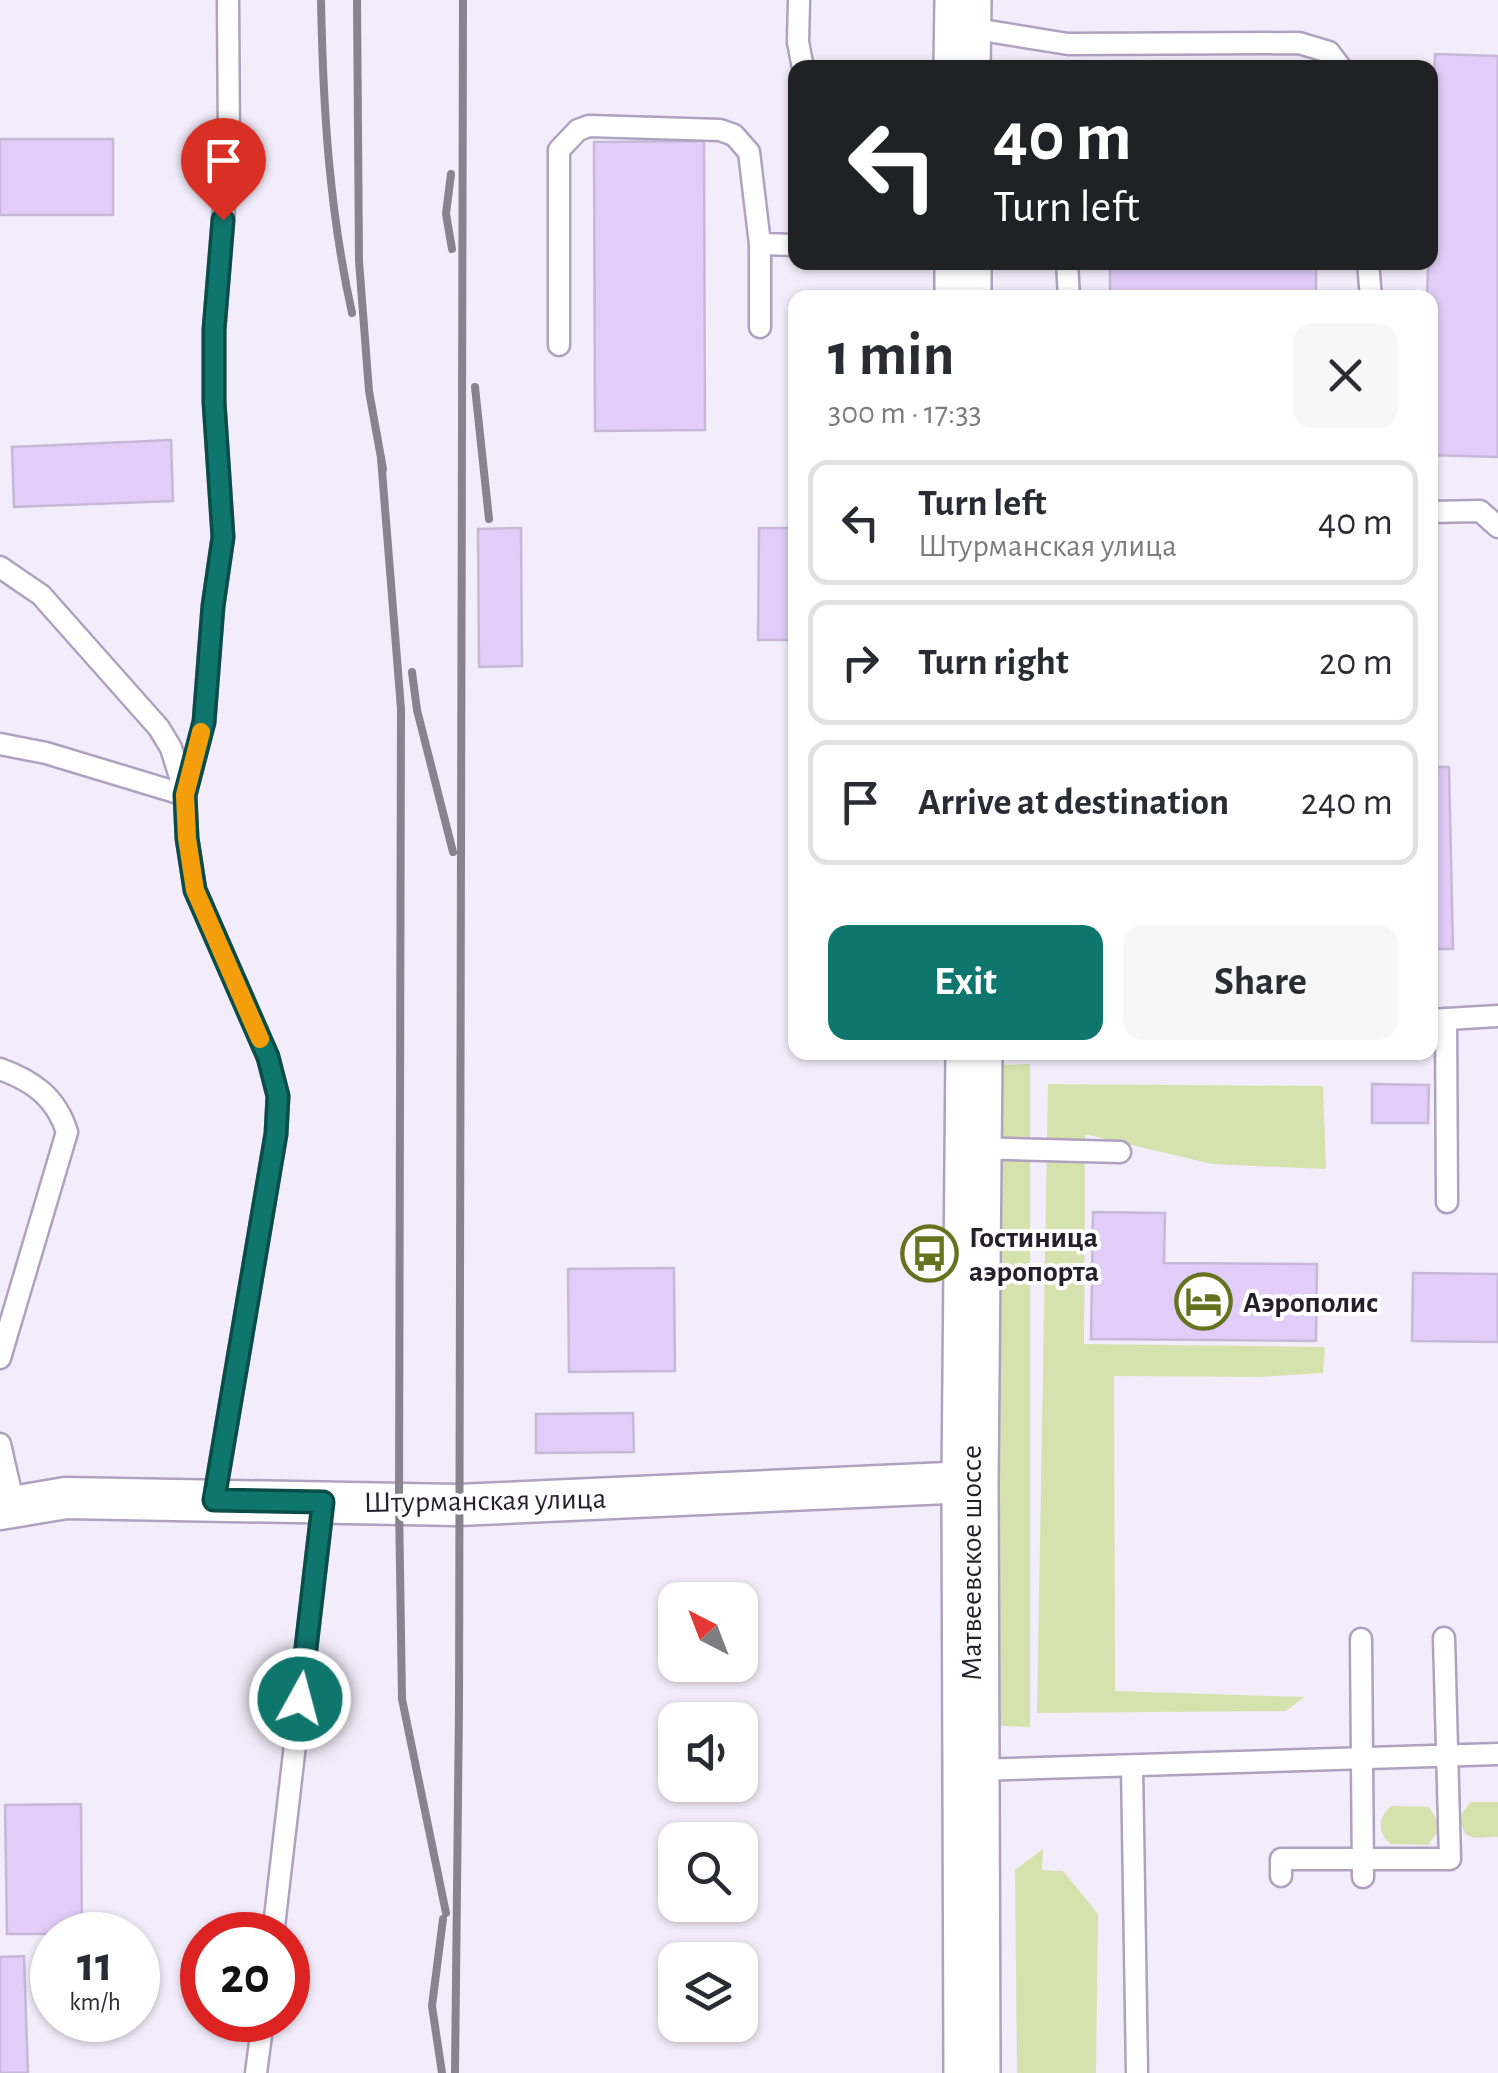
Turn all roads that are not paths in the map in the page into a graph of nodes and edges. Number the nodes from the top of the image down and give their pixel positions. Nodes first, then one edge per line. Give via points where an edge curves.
1 (228, 0) edge
2 (799, 0) edge
3 (962, 32) edge
4 (1068, 44) junction
5 (801, 60) edge
6 (1068, 60) edge
7 (1335, 60) edge
8 (760, 244) junction
9 (788, 245) edge
10 (760, 327) dead end
11 (559, 344) dead end
12 (1438, 512) edge
13 (1497, 524) edge
14 (0, 567) edge
15 (0, 744) edge
16 (185, 795) junction
17 (1498, 1016) edge
18 (1438, 1019) edge
19 (974, 1060) edge
20 (0, 1068) edge
21 (973, 1148) junction
22 (1120, 1152) dead end
23 (1447, 1202) dead end
24 (5, 1322) edge
25 (0, 1358) edge
26 (0, 1444) edge
27 (970, 1482) junction
28 (214, 1500) junction
29 (323, 1502) junction
30 (7, 1507) edge
31 (1361, 1638) dead end
32 (1444, 1638) dead end
33 (1498, 1754) edge
34 (1447, 1756) junction
35 (1362, 1758) junction
36 (1132, 1766) junction
37 (970, 1770) junction
38 (1363, 1868) junction
39 (1281, 1876) dead end
40 (275, 1912) edge
41 (260, 2042) edge
42 (256, 2073) edge
43 (972, 2073) edge
44 (1136, 2073) edge

1 - 16 lane via 228,146 214,330 223,537 204,722
2 - 5 lane
3 - 4 lane
4 - 6 lane
4 - 7 lane via 1299,43
8 - 9 lane
8 - 10 lane
8 - 11 lane via 749,152 734,135 578,130 560,150
12 - 13 lane via 1480,511
14 - 16 lane via 41,595 159,728
15 - 16 lane
16 - 28 lane via 195,890 268,1057 278,1096
17 - 18 lane
18 - 23 lane
19 - 21 main road, Матвеевское шоссе
20 - 24 lane via 47,1095 66,1132
21 - 22 lane
21 - 27 main road, Матвеевское шоссе
24 - 25 lane
26 - 30 lane
27 - 29 street, Штурманская улица via 458,1505
27 - 37 main road, Матвеевское шоссе
28 - 29 street, Штурманская улица
28 - 30 street, Штурманская улица via 66,1498
29 - 40 lane
31 - 35 lane
32 - 34 lane
33 - 34 lane
34 - 35 lane
34 - 38 lane via 1450,1858
35 - 36 lane
35 - 38 lane
36 - 37 lane
36 - 44 lane
37 - 43 main road, Матвеевское шоссе
38 - 39 lane via 1281,1859
41 - 42 lane

